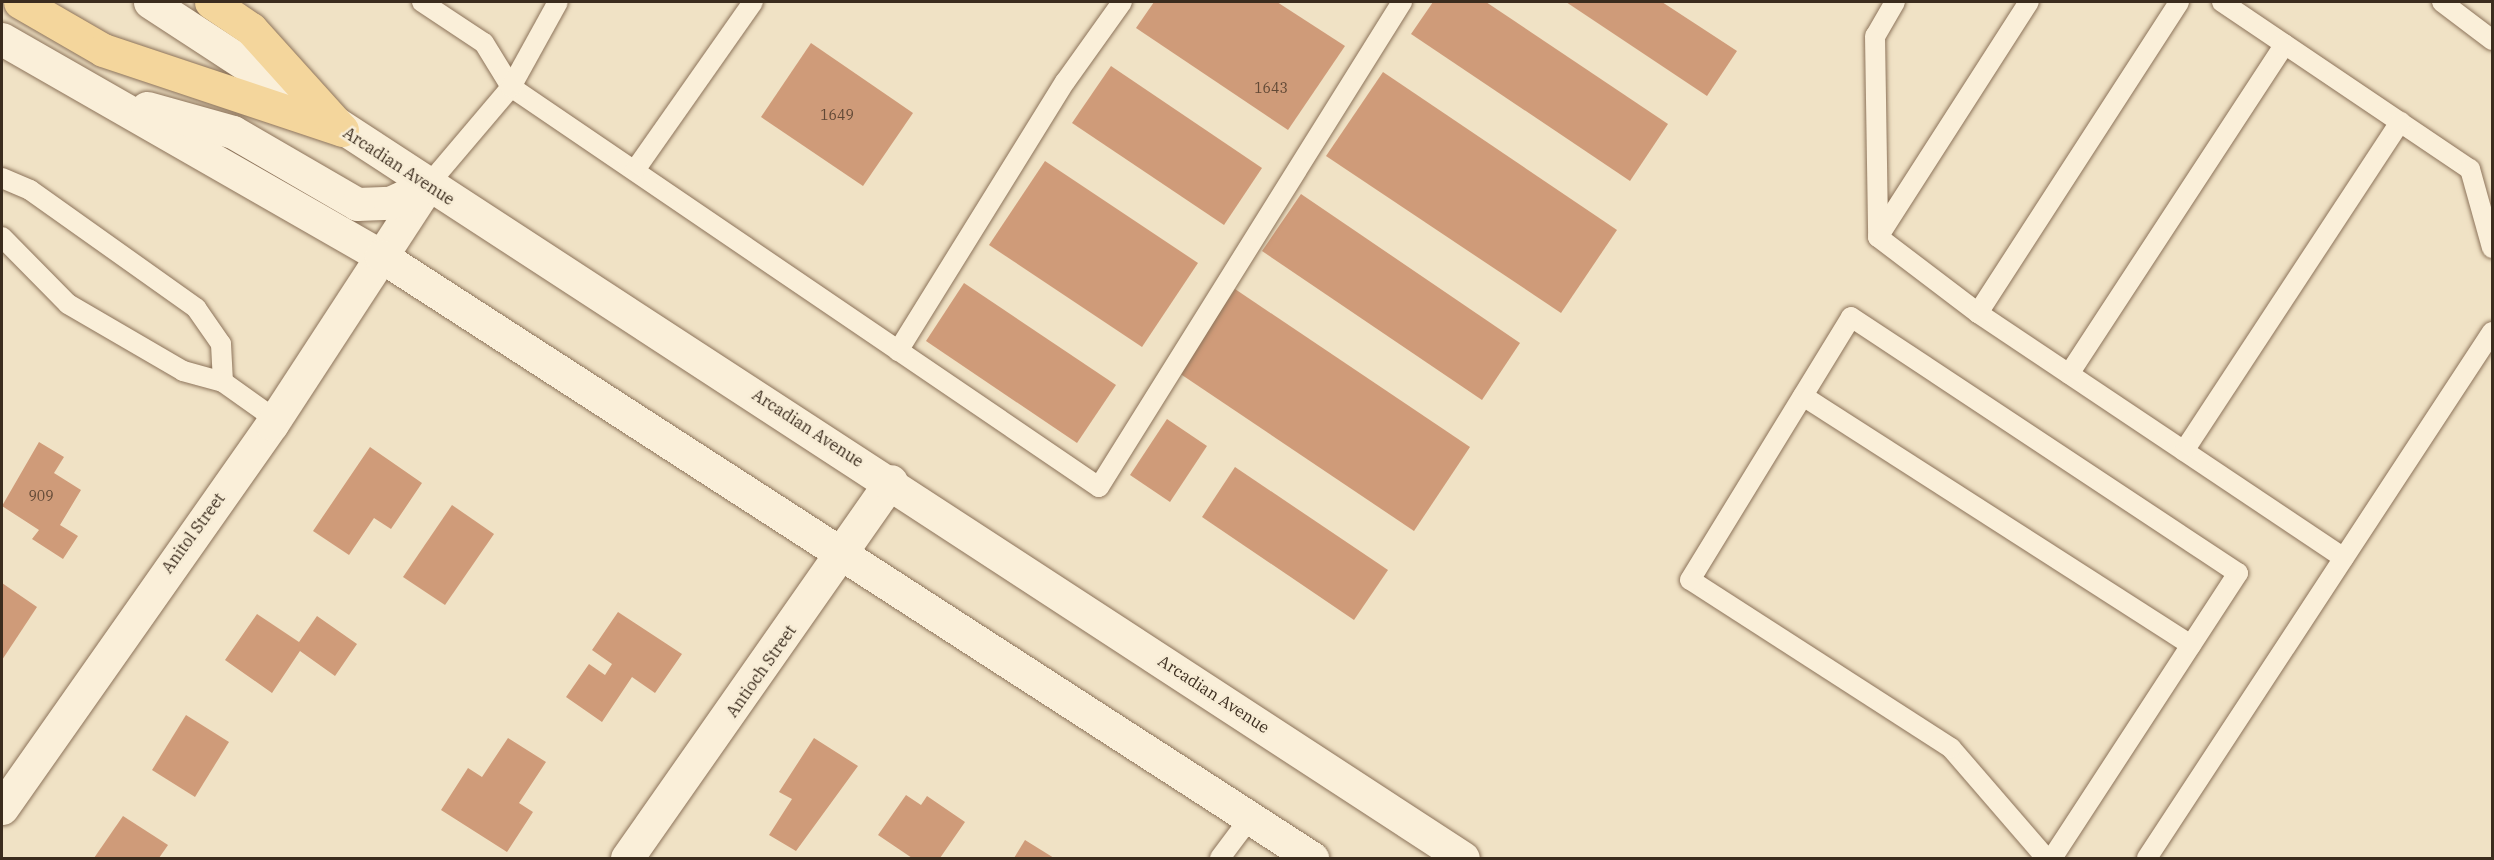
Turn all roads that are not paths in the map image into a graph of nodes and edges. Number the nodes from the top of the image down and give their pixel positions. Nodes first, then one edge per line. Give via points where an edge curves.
1 (20, 2) edge
2 (150, 2) edge
3 (211, 2) edge
4 (422, 2) edge
5 (558, 2) edge
6 (753, 2) edge
7 (1122, 2) edge
8 (1402, 2) edge
9 (1895, 2) edge
10 (2029, 2) edge
11 (2179, 2) edge
12 (2222, 2) edge
13 (2442, 2) edge
14 (2, 39) edge
15 (2493, 40) edge
16 (2285, 44) junction
17 (510, 87) junction
18 (101, 95) junction
19 (2400, 122) junction
20 (342, 130) junction
21 (635, 170) junction
22 (2, 178) edge
23 (428, 185) junction
24 (2, 237) edge
25 (1878, 237) junction
26 (2493, 248) edge
27 (381, 256) junction
28 (1978, 313) junction
29 (2493, 332) edge
30 (898, 351) junction
31 (2070, 374) junction
32 (223, 382) junction
33 (1803, 396) junction
34 (275, 419) junction
35 (2184, 451) junction
36 (891, 481) junction
37 (844, 551) junction
38 (2344, 558) junction
39 (2191, 645) junction
40 (2, 808) edge
41 (1250, 818) junction
42 (627, 858) edge
43 (1220, 858) edge
44 (1312, 858) edge
45 (1463, 858) edge
46 (2046, 858) edge
47 (2052, 858) edge
48 (2147, 858) edge

1 - 20 main road via 103,50
2 - 20 main road, Arcadian Avenue
3 - 20 main road via 251,29
4 - 17 lane via 484,43
5 - 17 lane
6 - 21 lane
7 - 30 lane via 1065,82
8 - 30 lane via 1099,487
9 - 25 lane via 1875,36
10 - 25 lane
11 - 28 lane
12 - 16 lane
13 - 15 lane
14 - 18 main road
16 - 19 lane
16 - 31 lane
17 - 21 lane
17 - 23 lane
18 - 23 main road via 233,132 357,204 390,202
18 - 27 main road
19 - 26 lane via 2470,169
19 - 35 lane
20 - 23 main road, Arcadian Avenue
21 - 30 lane
22 - 32 lane via 30,190 196,308 221,344
23 - 27 main road, Anitol Street
23 - 36 main road, Arcadian Avenue
24 - 32 lane via 68,304 183,371
25 - 28 lane
27 - 34 main road, Anitol Street
27 - 37 main road
28 - 31 lane
29 - 38 lane
31 - 35 lane
32 - 34 lane
33 - 39 lane
33 - 39 lane via 1851,316 2238,573
33 - 46 lane via 1690,580 1951,748
34 - 40 main road, Anitol Street
35 - 38 lane
36 - 37 main road, Antioch Street
36 - 45 main road, Arcadian Avenue
37 - 41 main road
37 - 42 main road, Antioch Street
38 - 48 lane
39 - 47 lane
41 - 43 lane
41 - 44 main road

